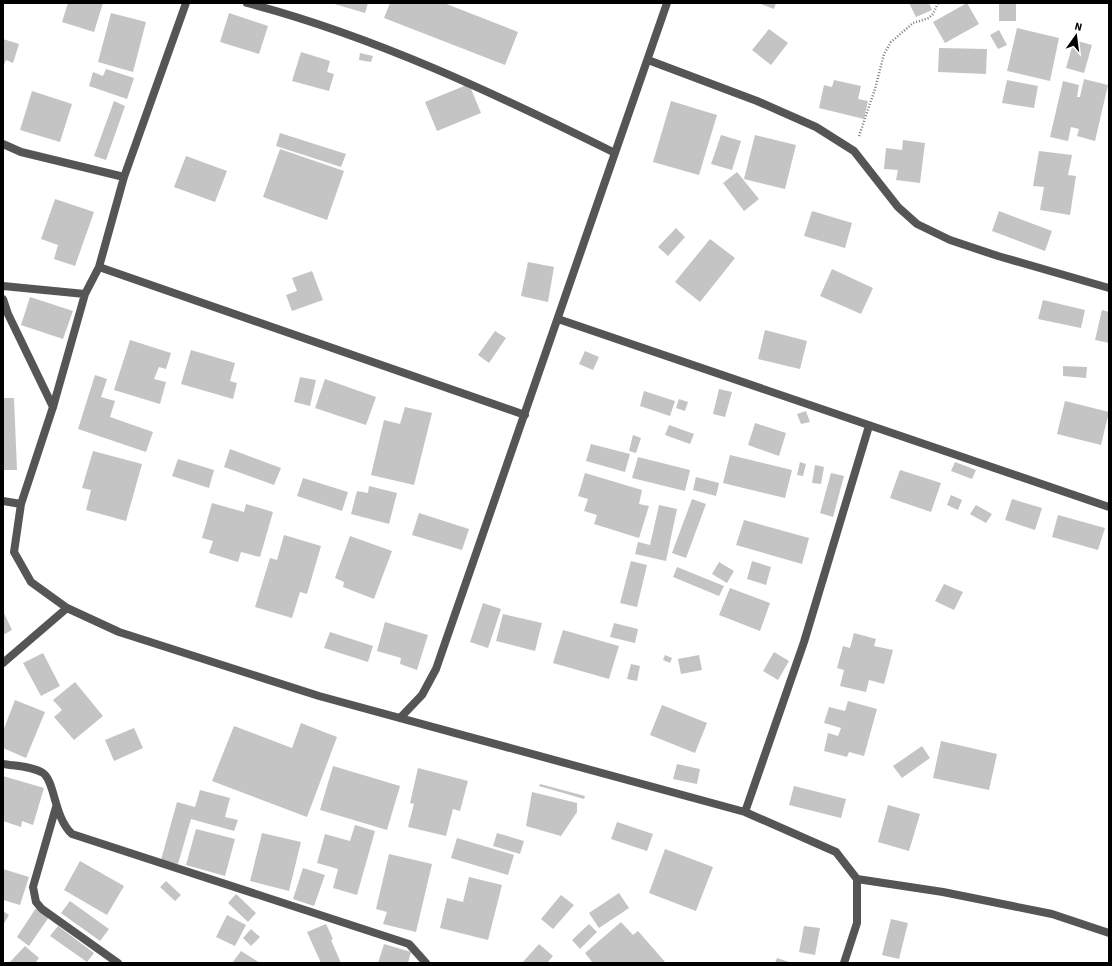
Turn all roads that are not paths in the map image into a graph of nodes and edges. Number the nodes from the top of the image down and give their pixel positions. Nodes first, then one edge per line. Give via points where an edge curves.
1 (186, 3) edge
2 (247, 3) edge
3 (667, 3) edge
4 (648, 60) junction
5 (3, 144) edge
6 (615, 153) junction
7 (124, 177) junction
8 (99, 267) junction
9 (3, 286) edge
10 (1109, 288) edge
11 (85, 294) junction
12 (3, 299) edge
13 (558, 319) junction
14 (52, 407) junction
15 (525, 415) junction
16 (869, 426) junction
17 (3, 501) edge
18 (21, 504) junction
19 (1109, 507) edge
20 (68, 608) junction
21 (3, 663) edge
22 (400, 718) junction
23 (3, 764) edge
24 (56, 807) junction
25 (745, 812) junction
26 (857, 879) junction
27 (1109, 933) edge
28 (118, 963) edge
29 (426, 963) edge
30 (844, 963) edge

1 - 7 street
2 - 6 street via 284,13 414,60 540,116
3 - 4 street
4 - 6 street
4 - 10 street via 757,101 816,127 854,151 898,207 917,224 950,240
5 - 7 street via 21,152
6 - 13 street
7 - 8 street
8 - 11 street
8 - 15 street
9 - 11 street
11 - 14 street
12 - 14 street
13 - 15 street
13 - 16 street
14 - 18 street
15 - 22 street via 436,669 422,695
16 - 19 street
16 - 25 street via 804,642
17 - 18 street
18 - 20 street via 14,552 31,582
20 - 21 street
20 - 22 street via 119,632 320,696
22 - 25 street
23 - 24 street via 44,774 49,781
24 - 28 street via 33,887 36,902 42,909
24 - 29 street via 64,827 72,834 409,944
25 - 26 street via 836,852
26 - 27 street via 943,892 1052,914
26 - 30 street via 857,924

